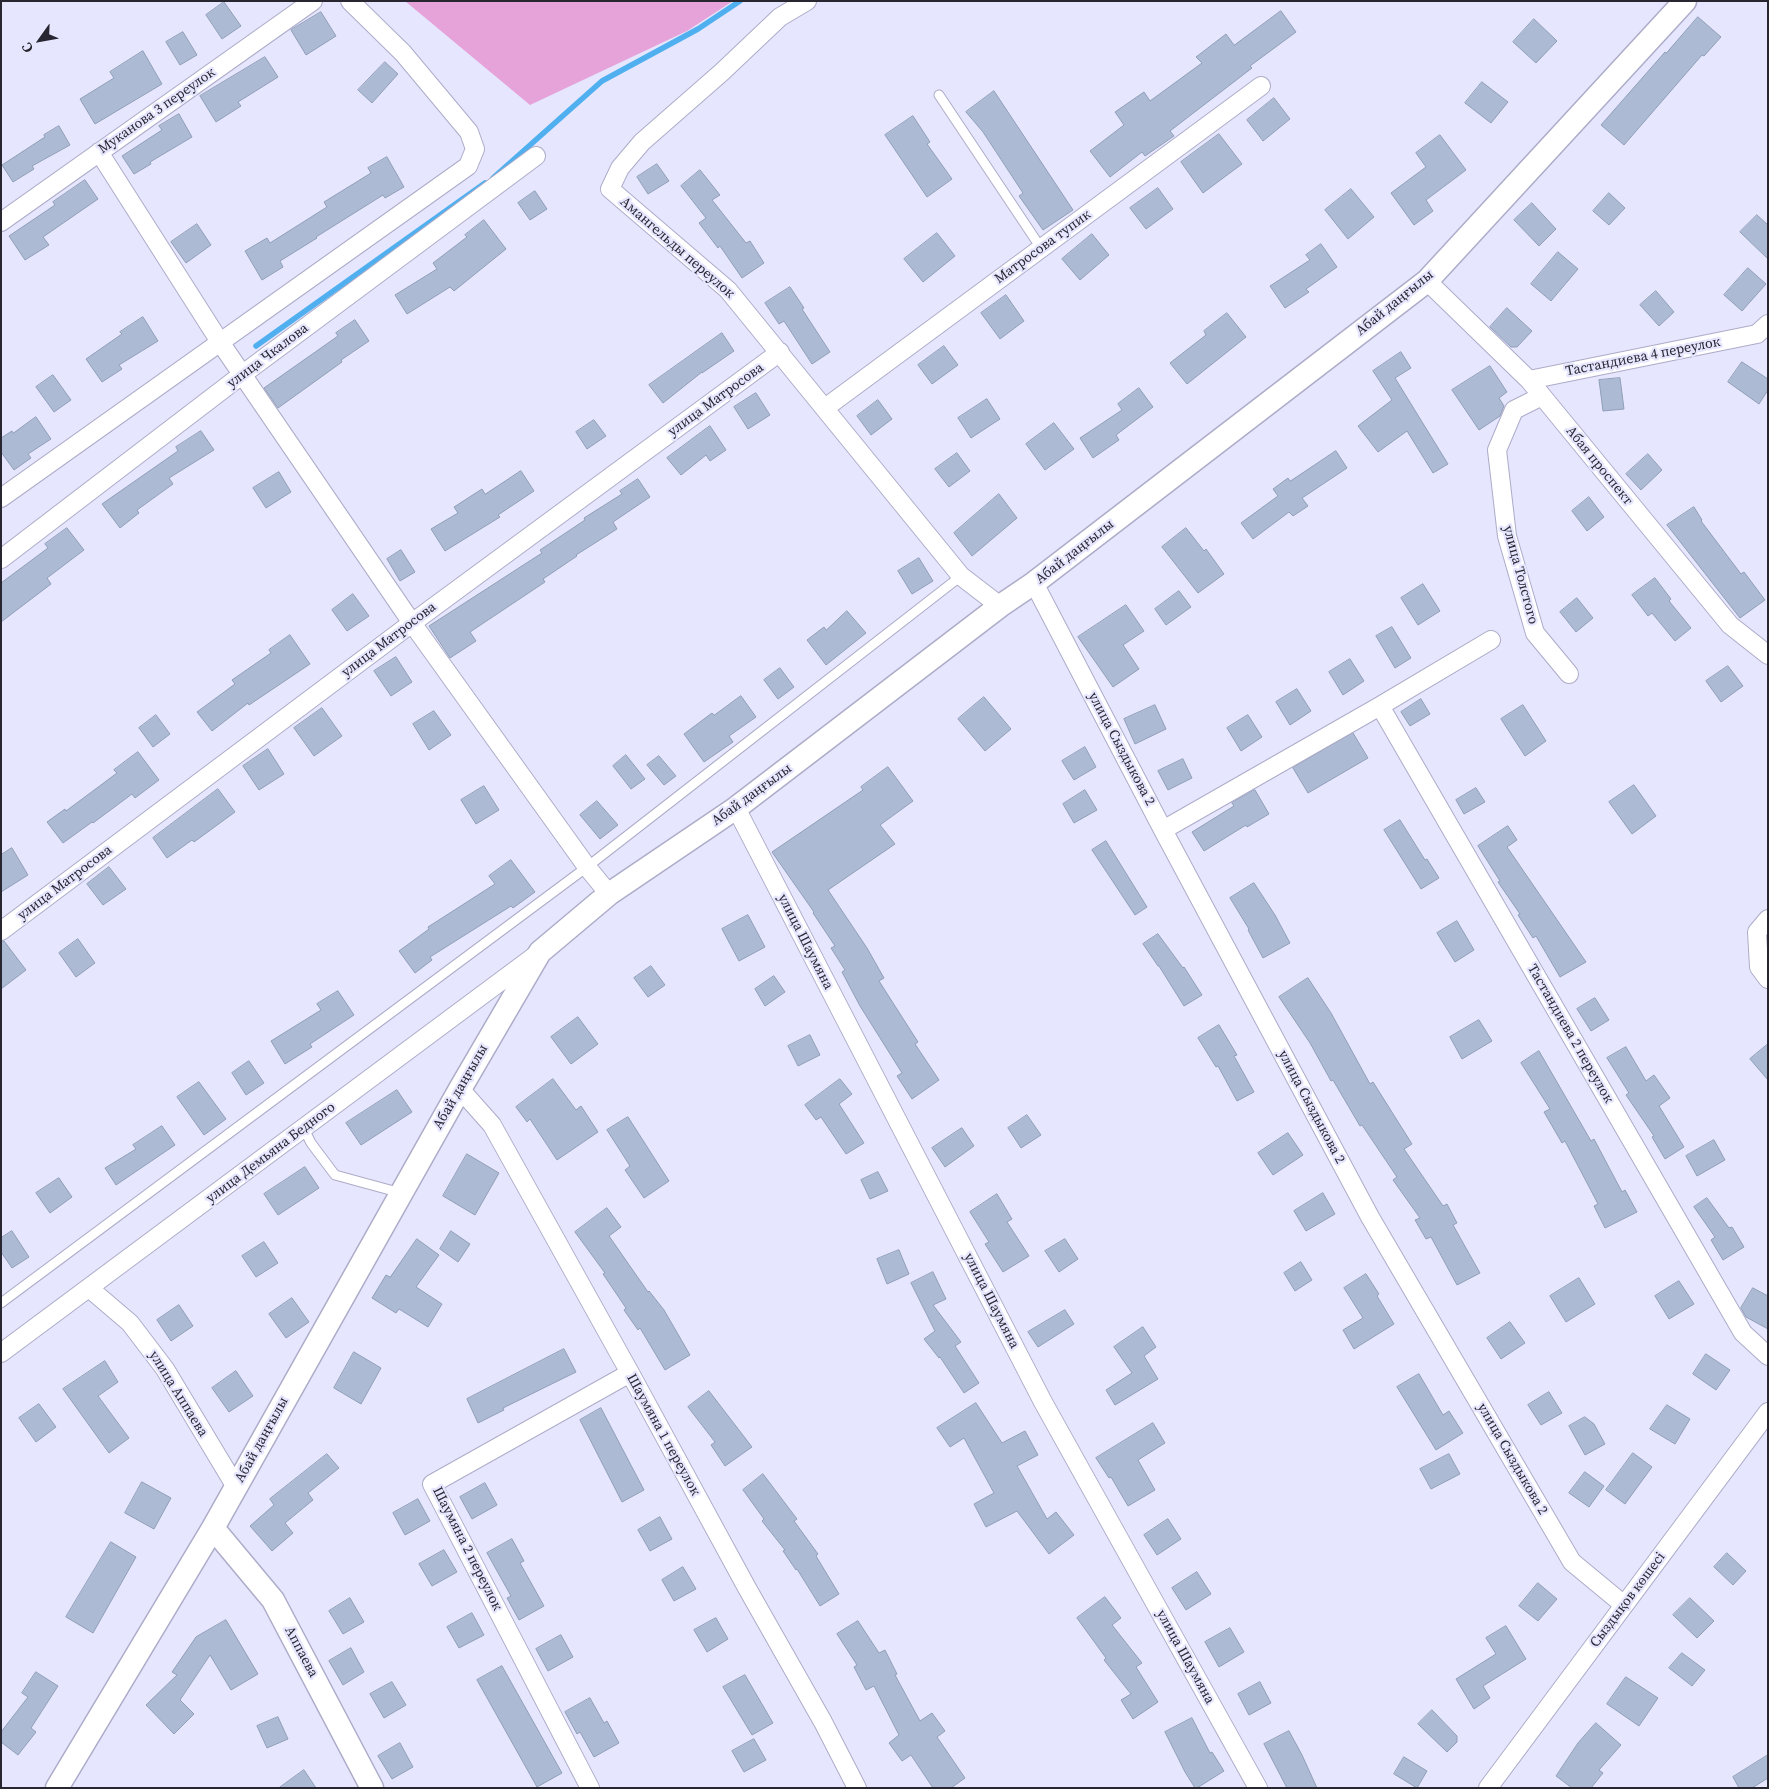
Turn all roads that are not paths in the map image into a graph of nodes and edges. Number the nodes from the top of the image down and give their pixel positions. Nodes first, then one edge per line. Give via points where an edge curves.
1 (313, 1) edge
2 (350, 1) edge
3 (807, 1) edge
4 (1684, 1) edge
5 (1261, 86) dead end
6 (939, 95) dead end
7 (99, 152) junction
8 (536, 156) dead end
9 (1, 222) edge
10 (1041, 248) junction
11 (1427, 280) junction
12 (1764, 334) edge
13 (220, 342) junction
14 (780, 352) junction
15 (243, 374) junction
16 (1529, 380) junction
17 (1542, 396) junction
18 (825, 408) junction
19 (1, 498) edge
20 (1, 559) edge
21 (962, 576) junction
22 (1034, 583) junction
23 (1000, 606) junction
24 (412, 623) junction
25 (1491, 640) dead end
26 (1768, 655) edge
27 (1569, 674) dead end
28 (1380, 706) junction
29 (736, 808) junction
30 (1164, 830) junction
31 (587, 867) junction
32 (610, 894) junction
33 (1768, 919) edge
34 (1, 931) edge
35 (540, 952) junction
36 (1763, 973) edge
37 (460, 1089) junction
38 (304, 1129) junction
39 (401, 1193) junction
40 (89, 1288) junction
41 (1, 1303) edge
42 (1, 1353) edge
43 (1768, 1356) edge
44 (630, 1373) junction
45 (1768, 1412) edge
46 (236, 1487) junction
47 (213, 1528) junction
48 (1624, 1606) junction
49 (57, 1788) edge
50 (372, 1788) edge
51 (590, 1788) edge
52 (857, 1788) edge
53 (1258, 1788) edge
54 (1488, 1788) edge

1 - 7 street, Муканова 3 переулок
2 - 13 street via 403,53 469,132 475,149 468,166
3 - 14 street, Амангельды переулок via 780,17 642,142 620,168 610,189 728,290
4 - 11 street, Абай даңғылы
5 - 10 street, Матросова тупик
6 - 10 lane
7 - 9 street, Муканова 3 переулок
7 - 13 street
8 - 15 street, улица Чкалова
10 - 18 street, Матросова тупик
11 - 16 street, Абая проспект
11 - 22 street, Абай даңғылы
12 - 16 street, Тастандиева 4 переулок
13 - 15 street
13 - 19 street
14 - 18 street, Амангельды переулок
14 - 24 street, улица Матросова
15 - 20 street, улица Чкалова
15 - 24 street
16 - 17 street, Абая проспект
17 - 26 street, Абая проспект via 1730,625
17 - 27 street, улица Толстого via 1514,410 1497,450 1507,536 1535,633
18 - 21 street, Амангельды переулок
21 - 23 street, Амангельды переулок
21 - 31 lane
22 - 23 street, Абай даңғылы
22 - 30 street, улица Сыздыкова 2
23 - 29 street, Абай даңғылы
24 - 31 street
24 - 34 street, улица Матросова
25 - 28 street
28 - 30 street
28 - 43 street, Тастандиева 2 переулок via 1743,1333
29 - 32 street, Абай даңғылы
29 - 53 street, улица Шаумяна via 1043,1402
30 - 48 street, улица Сыздыкова 2 via 1370,1217 1572,1562
31 - 32 street
31 - 41 lane
32 - 35 street, Абай даңғылы
33 - 36 street via 1757,932
35 - 37 street, Абай даңғылы
35 - 38 street, улица Демьяна Бедного
37 - 39 street, Абай даңғылы
37 - 44 street, Шаумяна 1 переулок via 492,1125
38 - 39 lane via 335,1175
38 - 40 street, улица Демьяна Бедного
39 - 46 street, Абай даңғылы
40 - 42 street, улица Демьяна Бедного
40 - 46 street, улица Аппаева via 130,1323 166,1369
44 - 51 street, Шаумяна 2 переулок via 432,1484
44 - 52 street, Шаумяна 1 переулок
45 - 48 street, Сыздықов көшесі
46 - 47 street, Абай даңғылы
47 - 49 street, Абай даңғылы
47 - 50 street, Аппаева via 273,1600
48 - 54 street, Сыздықов көшесі

